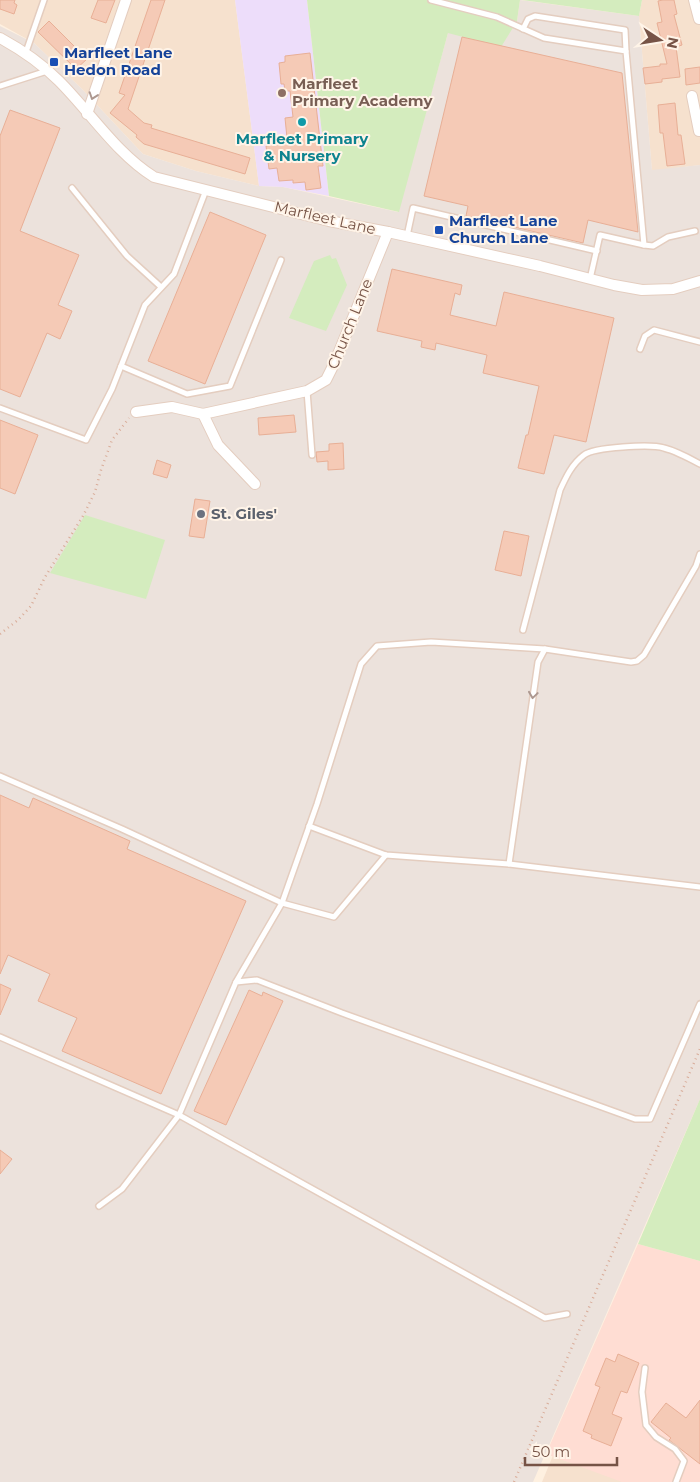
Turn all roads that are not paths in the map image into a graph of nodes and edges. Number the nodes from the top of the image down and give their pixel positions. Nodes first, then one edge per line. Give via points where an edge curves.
1 (44, 0) edge
2 (126, 0) edge
3 (431, 0) edge
4 (694, 0) edge
5 (696, 19) edge
6 (523, 29) junction
7 (0, 38) edge
8 (626, 51) junction
9 (26, 52) junction
10 (47, 71) junction
11 (0, 86) edge
12 (692, 96) dead end
13 (87, 114) junction
14 (700, 131) edge
15 (72, 188) dead end
16 (206, 190) junction
17 (695, 231) dead end
18 (388, 232) junction
19 (407, 236) junction
20 (644, 245) junction
21 (597, 251) junction
22 (281, 260) dead end
23 (590, 279) junction
24 (700, 281) edge
25 (161, 287) junction
26 (700, 342) edge
27 (640, 348) dead end
28 (121, 366) junction
29 (307, 391) junction
30 (0, 408) edge
31 (136, 412) road end
32 (203, 414) junction
33 (312, 455) dead end
34 (700, 464) edge
35 (255, 484) dead end
36 (700, 554) edge
37 (523, 630) dead end
38 (545, 649) junction
39 (0, 776) edge
40 (309, 826) junction
41 (386, 855) junction
42 (509, 864) junction
43 (700, 887) edge
44 (282, 903) junction
45 (236, 982) junction
46 (700, 1004) edge
47 (0, 1037) edge
48 (180, 1115) junction
49 (99, 1206) dead end
50 (567, 1314) dead end
51 (645, 1368) dead end
52 (676, 1482) edge

1 - 9 lane
2 -> 13 street
3 - 6 lane via 497,17
4 - 5 street
6 - 8 lane via 544,38
6 - 8 lane via 528,19 535,16 625,30
7 - 9 street, Marfleet Lane
8 - 20 lane
9 - 10 street, Marfleet Lane
10 - 11 lane
10 - 13 street, Marfleet Lane
12 - 14 street
13 - 16 street, Marfleet Lane via 141,169 154,177
15 - 25 lane via 127,256
16 - 18 street, Marfleet Lane via 329,221
16 - 25 lane via 174,274
17 - 20 lane via 668,237 653,246
18 - 19 street, Marfleet Lane
18 - 29 street, Church Lane via 326,380
19 - 21 lane via 413,208
19 - 23 street, Marfleet Lane
20 - 21 lane via 600,235
21 - 23 lane
22 - 28 lane via 230,386 187,394
23 - 24 street, Marfleet Lane via 642,290 673,289
25 - 28 lane via 145,305
26 - 27 lane via 654,330 645,336
28 - 30 lane via 86,440
29 - 32 street, Church Lane
29 - 33 lane
31 - 32 street, Church Lane via 172,407
32 - 35 street via 218,445
34 - 37 lane via 665,448 650,446 610,448 585,454 570,469 560,490
36 - 38 lane via 644,655 637,661
38 - 40 lane via 431,642 377,646 361,664
38 -> 42 lane via 538,662
39 - 44 lane
40 - 41 lane
40 - 44 lane
41 - 42 lane
41 - 44 lane via 334,917
42 - 43 lane
44 - 45 lane
45 - 46 lane via 257,980 635,1119 650,1119
45 - 48 lane
47 - 48 lane
48 - 49 lane via 122,1189
48 - 50 lane via 546,1318
51 - 52 lane via 642,1392 646,1425 656,1437 675,1448 684,1461

